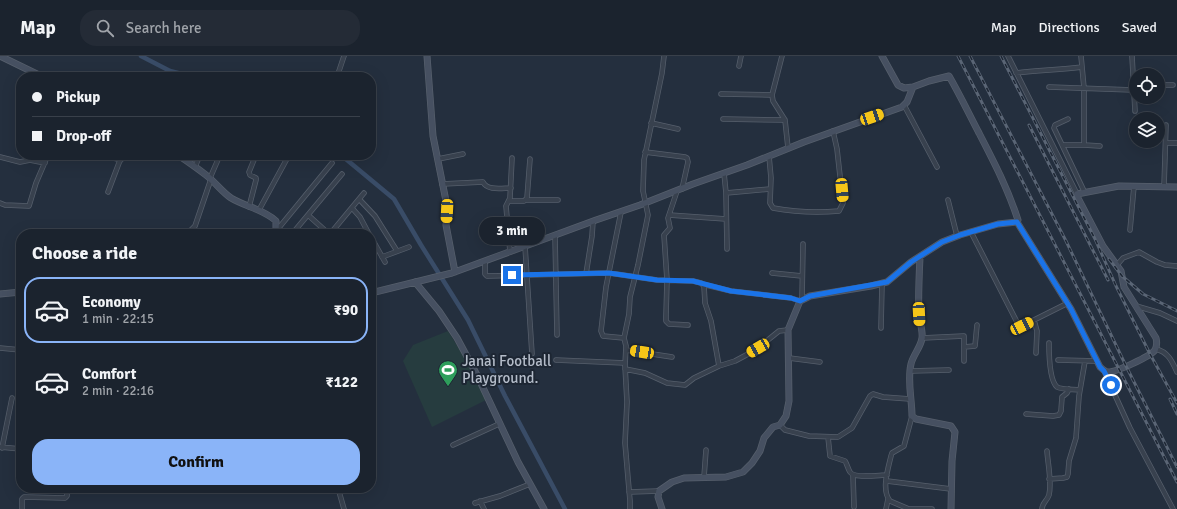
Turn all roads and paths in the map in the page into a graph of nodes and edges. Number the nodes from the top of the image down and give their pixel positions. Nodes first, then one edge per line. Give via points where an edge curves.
1 (0, 56) edge
2 (344, 56) edge
3 (427, 56) edge
4 (664, 56) edge
5 (741, 56) edge
6 (782, 56) edge
7 (882, 56) edge
8 (1008, 56) edge
9 (1081, 56) edge
10 (1132, 56) edge
11 (739, 66) dead end
12 (1082, 67) junction
13 (1133, 68) edge
14 (33, 72) edge
15 (339, 72) edge
16 (1016, 73) junction
17 (1165, 85) edge
18 (1172, 85) dead end
19 (914, 87) junction
20 (1049, 87) dead end
21 (1084, 88) junction
22 (1129, 90) edge
23 (721, 94) dead end
24 (772, 95) junction
25 (1134, 104) edge
26 (904, 105) junction
27 (1135, 111) dead end
28 (723, 119) dead end
29 (1068, 119) dead end
30 (785, 120) junction
31 (651, 123) junction
32 (1166, 125) dead end
33 (678, 129) dead end
34 (832, 131) junction
35 (1166, 143) junction
36 (1177, 143) edge
37 (1063, 145) junction
38 (1084, 145) junction
39 (1100, 146) dead end
40 (788, 148) junction
41 (645, 152) junction
42 (463, 154) dead end
43 (769, 156) junction
44 (0, 157) edge
45 (512, 158) dead end
46 (438, 159) junction
47 (530, 159) dead end
48 (46, 160) edge
49 (120, 160) edge
50 (185, 160) edge
51 (198, 160) edge
52 (218, 160) edge
53 (254, 160) edge
54 (286, 160) edge
55 (332, 162) dead end
56 (45, 163) junction
57 (195, 167) junction
58 (937, 167) dead end
59 (724, 173) junction
60 (342, 174) dead end
61 (210, 179) junction
62 (442, 184) junction
63 (1134, 186) junction
64 (1164, 187) junction
65 (1177, 187) edge
66 (511, 188) junction
67 (770, 188) junction
68 (679, 190) junction
69 (1084, 191) junction
70 (108, 192) dead end
71 (364, 193) dead end
72 (726, 193) junction
73 (1077, 194) junction
74 (359, 199) junction
75 (525, 200) junction
76 (558, 200) dead end
77 (948, 200) dead end
78 (510, 201) junction
79 (0, 203) edge
80 (645, 203) junction
81 (249, 207) junction
82 (352, 208) junction
83 (259, 210) junction
84 (621, 212) junction
85 (308, 215) junction
86 (669, 215) junction
87 (726, 219) junction
88 (593, 221) junction
89 (1017, 222) junction
90 (192, 229) edge
91 (277, 229) edge
92 (280, 229) edge
93 (296, 229) edge
94 (323, 229) edge
95 (333, 229) edge
96 (366, 229) edge
97 (1130, 230) dead end
98 (971, 232) junction
99 (555, 235) junction
100 (957, 236) junction
101 (803, 244) dead end
102 (376, 246) edge
103 (525, 246) junction
104 (409, 247) dead end
105 (727, 249) dead end
106 (397, 251) junction
107 (510, 252) junction
108 (382, 257) junction
109 (920, 257) junction
110 (485, 261) junction
111 (385, 262) dead end
112 (1117, 265) junction
113 (1177, 266) edge
114 (452, 273) junction
115 (609, 273) junction
116 (772, 273) dead end
117 (586, 274) junction
118 (527, 275) junction
119 (556, 275) junction
120 (802, 276) junction
121 (635, 277) junction
122 (667, 280) junction
123 (414, 282) junction
124 (882, 283) junction
125 (702, 284) junction
126 (16, 292) edge
127 (376, 292) edge
128 (0, 294) edge
129 (801, 300) junction
130 (1068, 303) junction
131 (1135, 306) junction
132 (1034, 320) junction
133 (1177, 321) edge
134 (688, 325) dead end
135 (977, 325) dead end
136 (881, 328) dead end
137 (788, 330) junction
138 (557, 335) dead end
139 (624, 338) junction
140 (922, 338) junction
141 (1049, 343) dead end
142 (964, 347) junction
143 (0, 348) edge
144 (1156, 349) junction
145 (16, 350) edge
146 (626, 350) junction
147 (1036, 353) dead end
148 (532, 354) dead end
149 (672, 357) dead end
150 (789, 358) junction
151 (556, 360) dead end
152 (1058, 360) dead end
153 (964, 361) dead end
154 (1085, 361) junction
155 (1097, 361) junction
156 (820, 362) dead end
157 (625, 363) junction
158 (719, 366) junction
159 (625, 369) junction
160 (949, 370) dead end
161 (910, 371) junction
162 (1104, 371) junction
163 (1177, 372) edge
164 (1069, 389) junction
165 (1080, 390) junction
166 (12, 398) dead end
167 (910, 399) junction
168 (1026, 414) dead end
169 (912, 416) junction
170 (499, 424) junction
171 (780, 425) junction
172 (828, 437) junction
173 (454, 445) dead end
174 (1, 448) edge
175 (16, 449) edge
176 (706, 450) dead end
177 (1047, 451) dead end
178 (887, 474) junction
179 (853, 475) junction
180 (704, 477) junction
181 (1049, 479) junction
182 (886, 481) junction
183 (530, 484) junction
184 (951, 489) junction
185 (658, 491) junction
186 (629, 492) junction
187 (66, 493) edge
188 (339, 493) edge
189 (888, 499) junction
190 (480, 501) junction
191 (475, 503) dead end
192 (854, 507) dead end
193 (22, 509) edge
194 (344, 509) edge
195 (484, 509) edge
196 (544, 509) edge
197 (630, 509) edge
198 (662, 509) edge
199 (886, 509) edge
200 (932, 509) edge
201 (952, 509) edge
202 (1042, 509) edge
203 (1173, 509) edge

1 - 14 street
2 - 15 street
3 - 46 street via 433,136
4 - 31 street
5 - 11 street
6 - 24 street
7 - 19 street via 898,85 904,88
8 - 16 street
9 - 12 street
10 - 13 street
12 - 16 street
12 - 21 street
16 - 73 street
17 - 18 street
19 - 26 street
19 - 89 street via 949,76 996,164 1012,201
20 - 21 street
21 - 22 street
21 - 38 street
23 - 24 street
24 - 30 street
25 - 27 street
26 - 34 street
26 - 58 street
28 - 30 street
29 - 37 street via 1054,126
30 - 40 street
31 - 33 street
31 - 41 street
32 - 35 street
34 - 40 street
34 - 67 street via 837,149 843,203 839,211 773,208 770,203
35 - 36 street
35 - 64 street
37 - 38 street
37 - 69 street
38 - 39 street
40 - 43 street
41 - 68 street via 687,158
41 - 80 street
42 - 46 street
43 - 59 street
43 - 67 street
44 - 56 street via 20,162 30,160
45 - 66 street
46 - 62 street
47 - 75 street via 528,192
48 - 56 street
49 - 70 street
50 - 57 street
51 - 57 street
52 - 61 street
53 - 81 street via 249,172 256,180
54 - 83 street
55 - 92 street
56 - 79 street via 29,206
57 - 61 street
59 - 68 street
59 - 72 street
60 - 85 street
61 - 81 street via 231,198
61 - 90 street
62 - 66 street via 484,182 488,187
62 - 114 street via 447,206 446,225
63 - 64 street
63 - 69 street
63 - 97 street
64 - 65 street
66 - 78 street
67 - 72 street
68 - 80 street
68 - 86 street
69 - 73 street
71 - 74 street
72 - 87 street
73 - 112 street via 1103,246
74 - 82 street
74 - 106 street via 375,216
75 - 76 street
75 - 78 street
77 - 100 street
78 - 107 street via 506,206
80 - 84 street
80 - 121 street via 648,215
81 - 83 street
82 - 95 street
82 - 96 street
83 - 91 street via 276,221
84 - 88 street
84 - 115 street
85 - 93 street
85 - 94 street
86 - 87 street
86 - 122 street via 670,228 665,232 664,242
87 - 105 street
88 - 99 street
88 - 117 street
89 - 98 street
89 - 130 street
98 - 100 street
98 - 132 street via 1018,324 1022,326
99 - 103 street
99 - 119 street
100 - 109 street via 942,242
101 - 120 street
102 - 108 street
103 - 107 street
103 - 118 street
104 - 106 street
106 - 108 street
107 - 110 street
108 - 111 street
109 - 124 street
109 - 140 street via 918,288
110 - 114 street
110 - 118 street via 487,276
112 - 113 street via 1123,258 1139,252 1165,265
112 - 131 street via 1122,272 1124,287
114 - 123 street
115 - 117 street
115 - 121 street
115 - 139 street via 601,331 603,336
116 - 120 street
117 - 119 street
118 - 119 street
118 - 148 street
119 - 138 street
120 - 129 street
121 - 122 street
121 - 139 street
122 - 125 street
122 - 134 street via 667,323
123 - 127 street
123 - 170 street via 439,311 457,338
124 - 129 street via 810,296
124 - 136 street
125 - 129 street via 731,291
125 - 158 street
126 - 128 street
129 - 137 street
130 - 132 street
130 - 155 street
131 - 133 street
131 - 144 street via 1156,338
132 - 147 street via 1037,331
135 - 142 street via 975,346
137 - 150 street
137 - 158 street via 779,331 758,348
139 - 146 street
140 - 142 street via 962,335
140 - 161 street
141 - 164 street via 1049,361 1054,383 1061,388
142 - 153 street
143 - 145 street
144 - 162 street via 1126,366 1109,372
144 - 163 street via 1167,353
146 - 149 street
146 - 157 street
150 - 156 street
150 - 171 street via 789,401 786,416
151 - 157 street
152 - 154 street
154 - 155 street
154 - 165 street
155 - 162 street
157 - 159 street
158 - 159 street via 685,385 678,386 667,384 645,373
159 - 186 street via 625,443
160 - 161 street
161 - 167 street
162 - 203 street via 1130,428
164 - 165 street
164 - 168 street via 1062,397 1059,415
165 - 181 street via 1076,438 1067,477
166 - 174 street
167 - 169 street
167 - 172 street via 873,394 852,428 838,437
169 - 178 street via 906,442 901,449 892,453
169 - 184 street via 916,420 954,429
170 - 173 street
170 - 183 street
171 - 172 street via 785,430 809,436
171 - 180 street via 773,427 764,438 760,451 743,472 726,477
172 - 179 street via 830,456 845,461
174 - 175 street
176 - 180 street
177 - 181 street
178 - 179 street
178 - 182 street
179 - 192 street
180 - 185 street via 684,478
181 - 202 street via 1048,496
182 - 184 street
182 - 189 street
183 - 190 street
183 - 196 street
184 - 201 street
185 - 186 street
185 - 198 street
186 - 197 street
187 - 193 street via 65,498 24,497
188 - 194 street
189 - 199 street
189 - 200 street via 909,509
190 - 191 street
190 - 195 street

